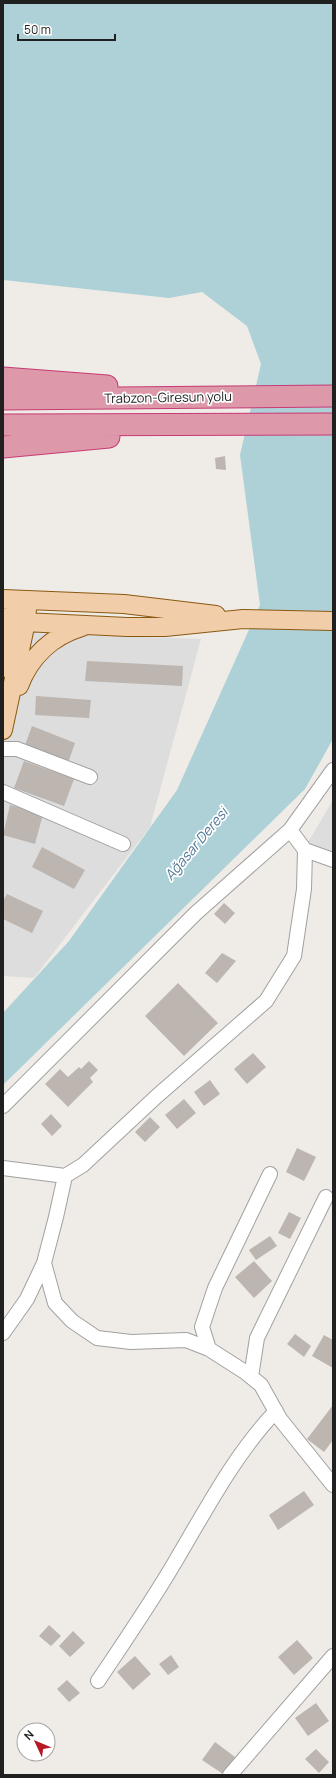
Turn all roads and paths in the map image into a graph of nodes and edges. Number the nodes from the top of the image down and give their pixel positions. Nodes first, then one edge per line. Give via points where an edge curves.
1 (3, 378) edge
2 (333, 396) edge
3 (245, 397) junction
4 (3, 399) edge
5 (245, 424) junction
6 (333, 424) edge
7 (3, 425) edge
8 (3, 447) edge
9 (3, 599) edge
10 (24, 600) junction
11 (243, 619) junction
12 (13, 621) edge
13 (333, 621) edge
14 (88, 625) junction
15 (3, 668) edge
16 (3, 730) edge
17 (3, 749) edge
18 (333, 770) edge
19 (90, 777) dead end
20 (3, 792) edge
21 (290, 830) junction
22 (123, 844) dead end
23 (305, 850) junction
24 (333, 860) edge
25 (3, 1106) edge
26 (3, 1168) edge
27 (270, 1174) dead end
28 (65, 1176) junction
29 (326, 1198) dead end
30 (44, 1263) junction
31 (3, 1333) edge
32 (209, 1349) junction
33 (251, 1377) junction
34 (276, 1411) junction
35 (333, 1484) edge
36 (333, 1656) edge
37 (98, 1682) dead end
38 (230, 1775) edge

1 - 3 highway
2 - 3 highway, Trabzon-Giresun yolu
3 - 4 highway, Trabzon-Giresun yolu
5 - 6 highway
5 - 7 highway
5 - 8 highway
9 - 10 main road
10 - 11 main road via 124,604
10 - 12 main road via 27,611
11 - 13 main road
11 - 14 main road via 166,626
12 - 14 main road
12 - 15 main road
12 - 16 main road
14 - 16 main road via 67,632 54,640 29,665
17 - 19 street via 17,749
18 - 21 street
20 - 22 street
21 - 23 street
21 - 25 street via 196,913
23 - 24 street
23 - 28 street via 304,890 294,956 266,1001 83,1165
26 - 28 street
27 - 32 street via 215,1288 202,1327
28 - 30 street
29 - 33 street via 257,1338
30 - 31 street via 27,1299
30 - 32 street via 54,1303 72,1321 97,1338 131,1342 186,1340
32 - 33 street
33 - 34 street via 261,1385
34 - 35 street
34 - 37 street via 256,1431 235,1461 158,1591
36 - 38 street

